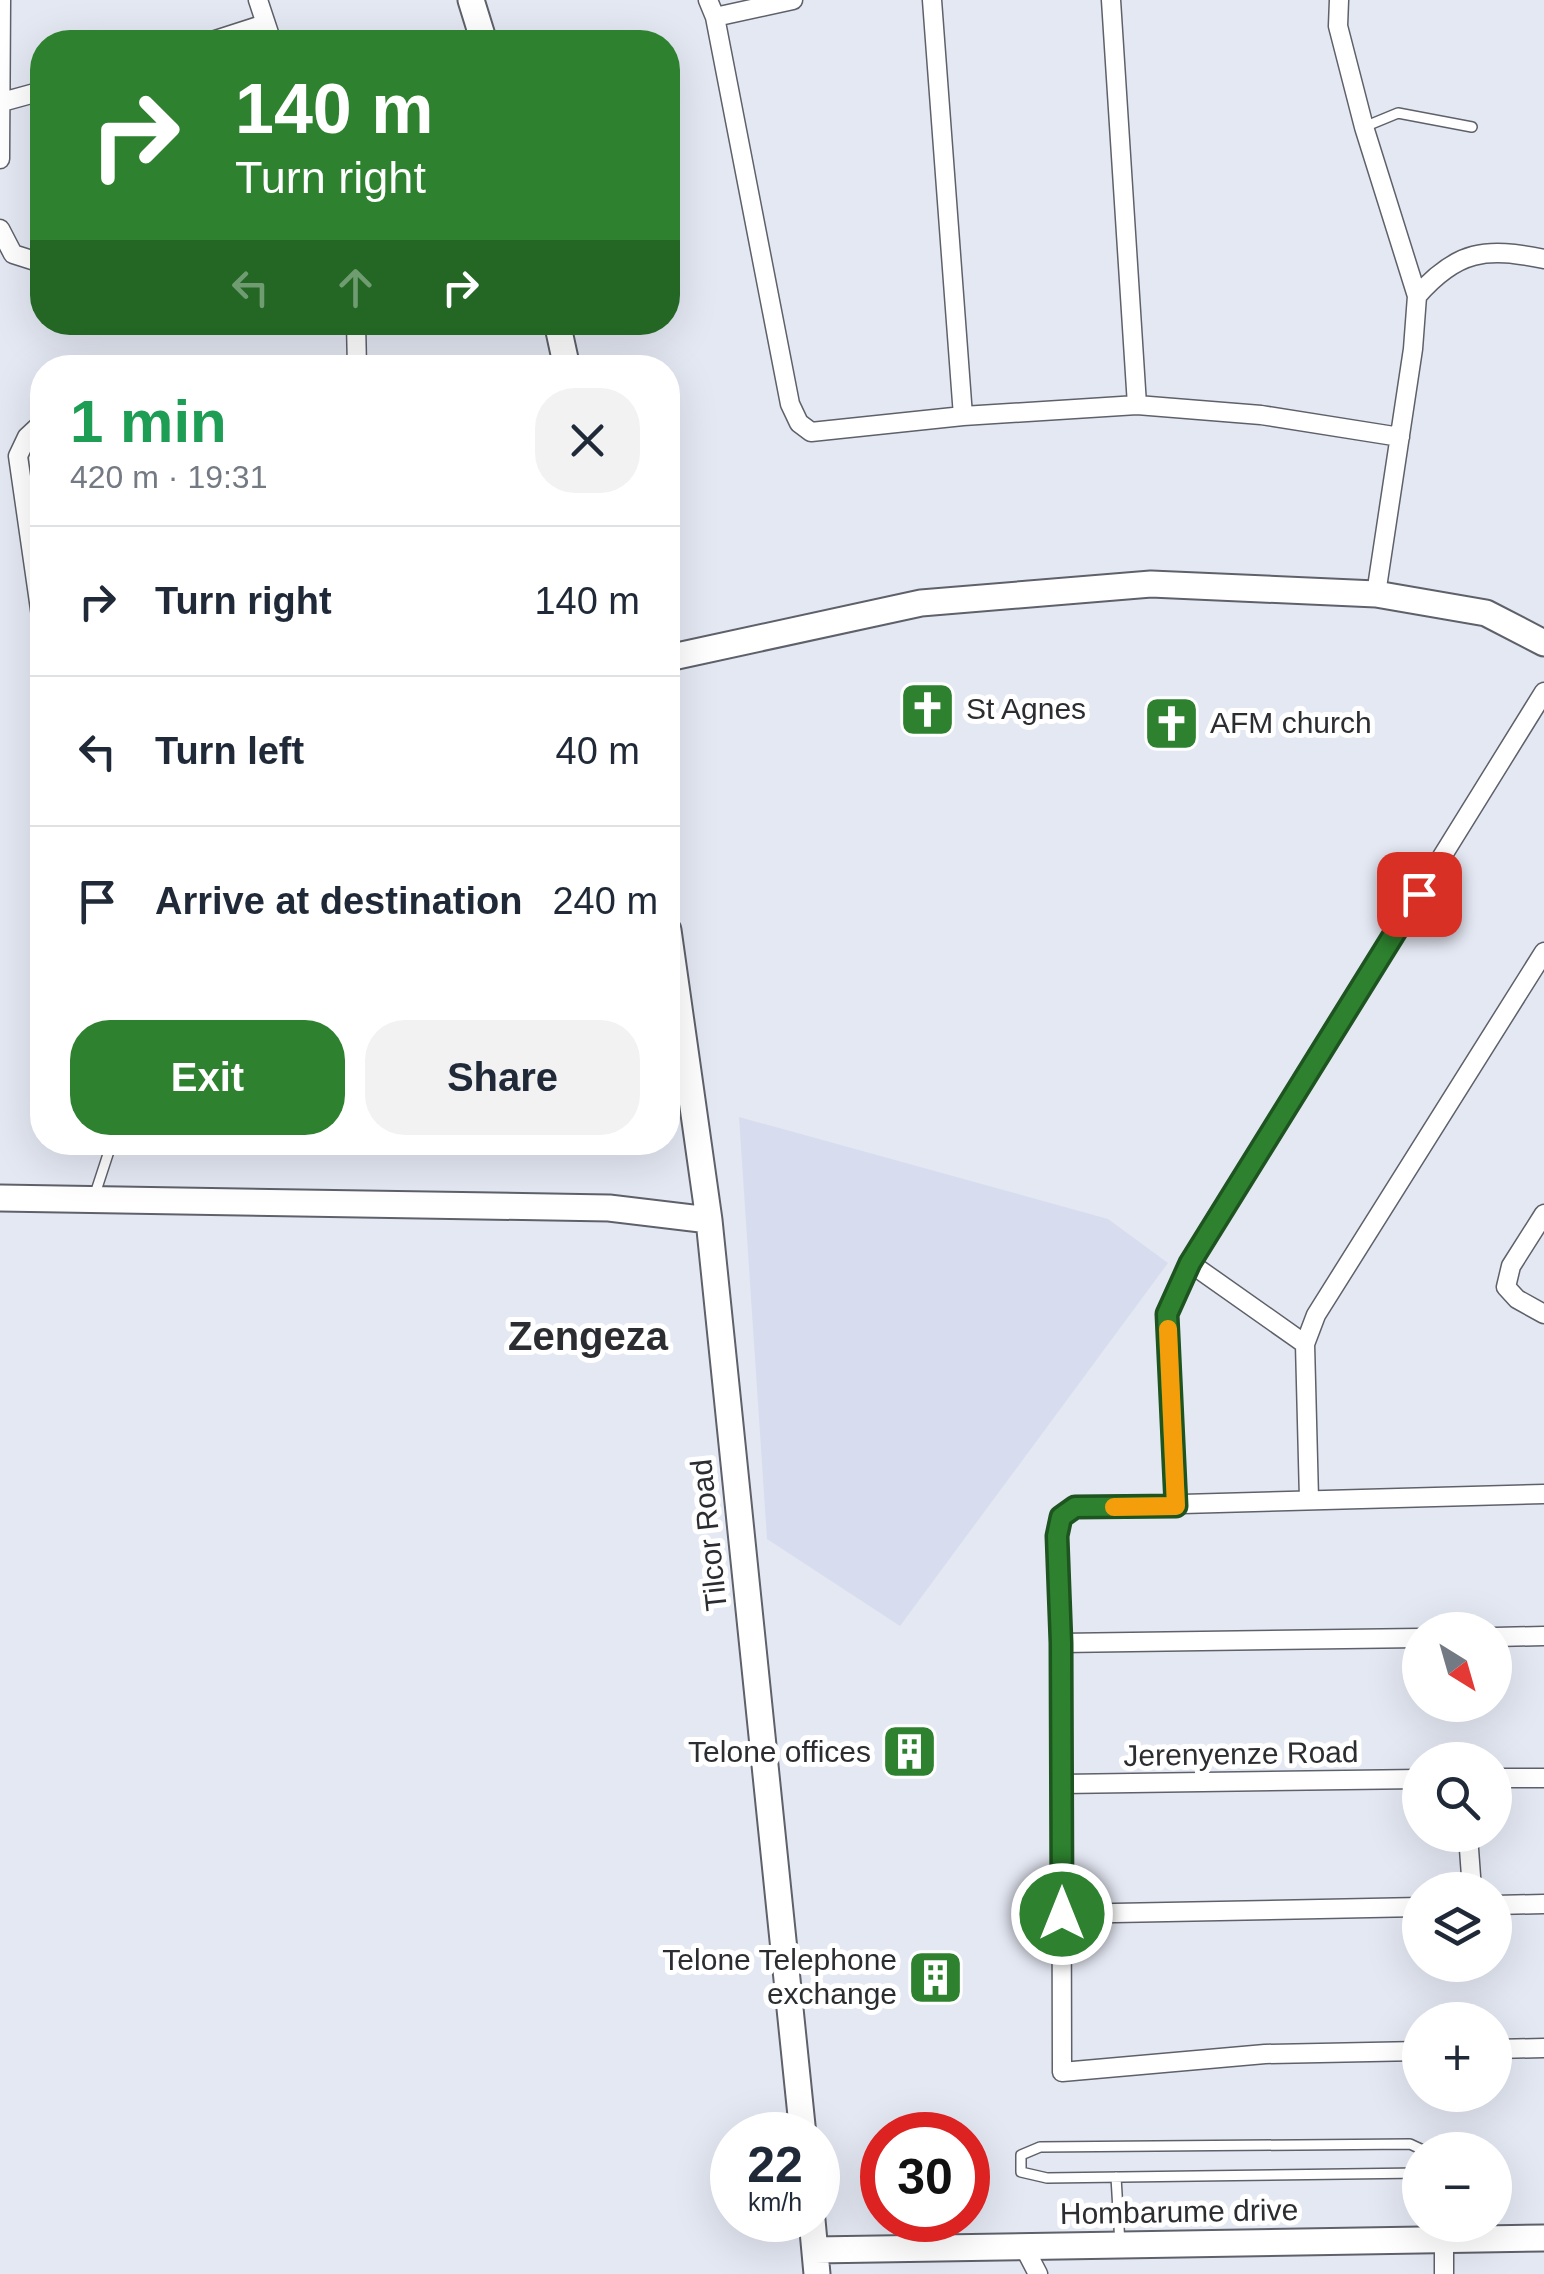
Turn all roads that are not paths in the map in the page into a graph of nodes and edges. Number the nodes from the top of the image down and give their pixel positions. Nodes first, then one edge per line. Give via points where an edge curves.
1 (1, 0) edge
2 (258, 0) edge
3 (471, 0) edge
4 (793, 0) edge
5 (932, 0) edge
6 (1110, 0) edge
7 (1340, 0) edge
8 (711, 8) edge
9 (265, 24) junction
10 (246, 30) edge
11 (267, 30) edge
12 (480, 30) edge
13 (30, 94) edge
14 (2, 102) edge
15 (1364, 127) junction
16 (1472, 128) dead end
17 (0, 159) edge
18 (0, 230) edge
19 (1544, 258) edge
20 (30, 260) edge
21 (1417, 296) junction
22 (1137, 405) junction
23 (962, 416) junction
24 (30, 434) edge
25 (1400, 436) junction
26 (30, 540) edge
27 (1376, 594) junction
28 (1544, 642) edge
29 (680, 655) edge
30 (1544, 692) edge
31 (1544, 952) edge
32 (680, 1015) edge
33 (108, 1155) edge
34 (0, 1198) edge
35 (93, 1200) junction
36 (1544, 1214) edge
37 (709, 1220) junction
38 (1190, 1263) junction
39 (1544, 1314) edge
40 (1305, 1344) junction
41 (1544, 1494) edge
42 (1309, 1499) junction
43 (1176, 1506) junction
44 (1544, 1636) edge
45 (1512, 1637) edge
46 (1402, 1638) edge
47 (1061, 1643) junction
48 (1512, 1778) edge
49 (1544, 1778) edge
50 (1402, 1780) edge
51 (1062, 1784) junction
52 (1544, 1904) edge
53 (1512, 1905) edge
54 (1402, 1907) edge
55 (1062, 1914) junction
56 (1544, 2048) edge
57 (1512, 2049) edge
58 (1402, 2050) edge
59 (801, 2112) edge
60 (1402, 2144) edge
61 (1402, 2174) edge
62 (1116, 2177) junction
63 (1402, 2235) edge
64 (1512, 2236) edge
65 (1544, 2238) edge
66 (1443, 2242) edge
67 (1024, 2246) junction
68 (1120, 2246) junction
69 (816, 2262) edge
70 (1038, 2274) edge
71 (1444, 2274) edge

1 - 14 street
2 - 9 street
3 - 12 street
4 - 8 street
5 - 23 street
6 - 22 street
7 - 15 street via 1338,26
8 - 23 street via 790,404 800,423 811,432
9 - 10 street
9 - 11 street
13 - 14 street
14 - 17 street
15 - 16 lane via 1398,113
15 - 21 street
18 - 20 street via 13,254
19 - 21 street via 1470,254 1438,272
21 - 25 street
22 - 23 street
22 - 25 street via 1261,414
24 - 26 street via 18,456
25 - 27 street
27 - 28 street via 1486,613
27 - 29 street via 1151,584 1022,593 921,603
30 - 38 street
31 - 40 street via 1316,1315
32 - 37 street, Tilcor Road
33 - 35 lane
34 - 35 street
35 - 37 street via 610,1208
36 - 39 street via 1511,1266 1506,1287
37 - 59 street, Tilcor Road
38 - 40 street
38 - 43 street via 1167,1314
40 - 42 street
41 - 42 street
42 - 43 street
43 - 47 street via 1075,1507 1061,1517
44 - 45 street
46 - 47 street
47 - 51 street
48 - 49 street
50 - 51 street, Jerenyenze Road
51 - 55 street
52 - 53 street
54 - 55 street
55 - 58 street via 1062,2072 1265,2054
56 - 57 street
60 - 62 lane via 1040,2147 1021,2156 1021,2172 1035,2177
61 - 62 lane
62 - 68 lane
63 - 68 street, Hombarume drive
64 - 65 street, Hombarume drive
66 - 71 street
67 - 68 street, Hombarume drive
67 - 69 street, Hombarume drive
67 - 70 street

